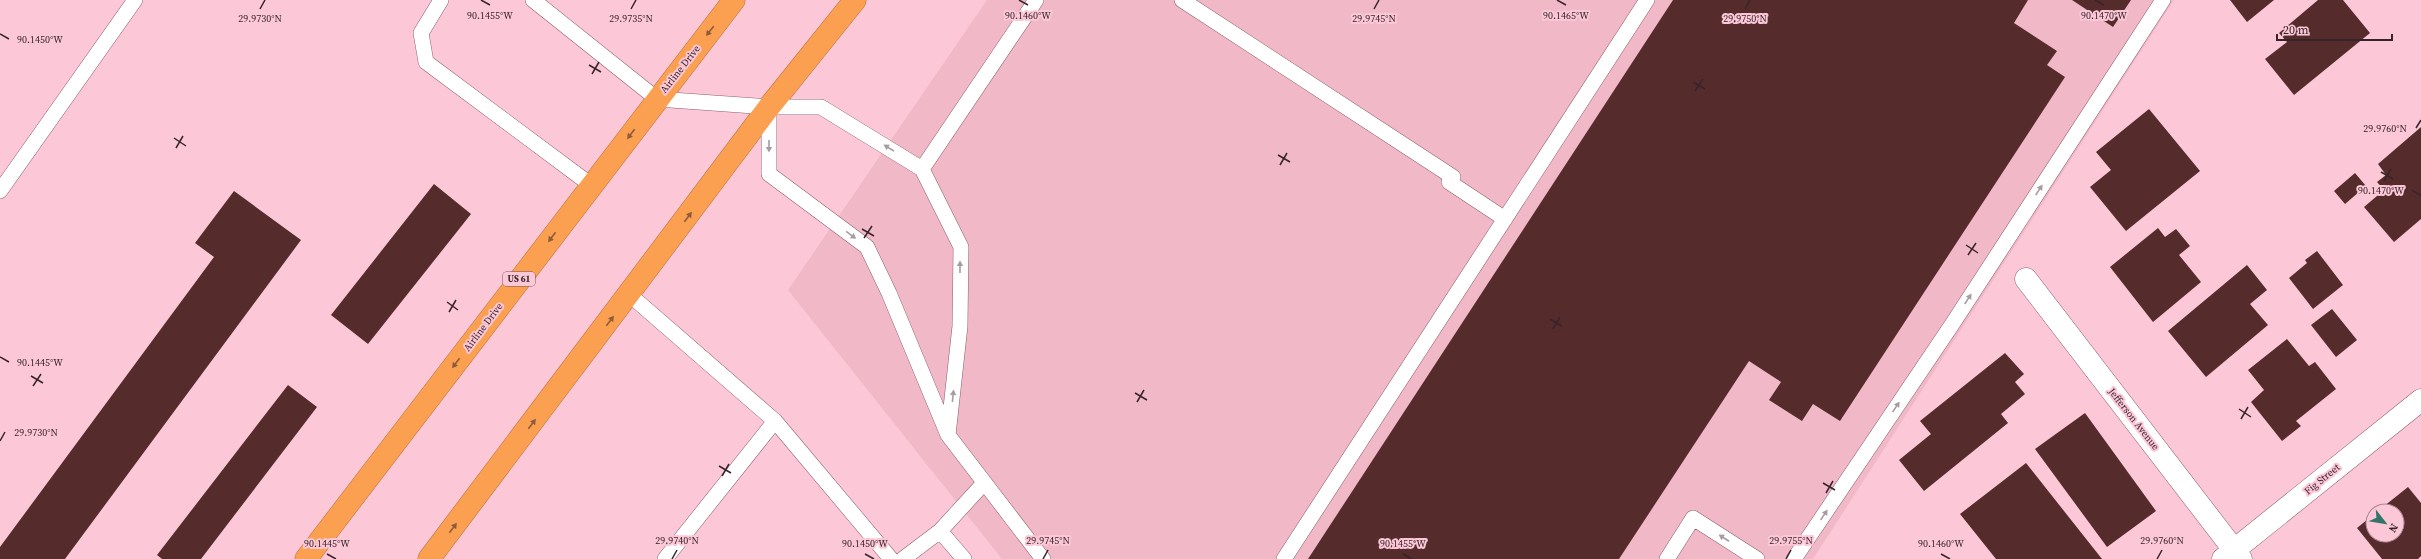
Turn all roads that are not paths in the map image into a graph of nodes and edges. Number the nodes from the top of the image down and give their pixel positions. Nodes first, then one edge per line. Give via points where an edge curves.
1 (135, 0) edge
2 (441, 0) edge
3 (533, 0) edge
4 (734, 0) edge
5 (855, 0) edge
6 (1036, 0) edge
7 (1182, 0) edge
8 (1647, 0) edge
9 (2163, 0) edge
10 (657, 99) junction
11 (770, 107) junction
12 (922, 169) junction
13 (591, 186) junction
14 (0, 191) edge
15 (1505, 219) junction
16 (2026, 279) dead end
17 (630, 295) junction
18 (2421, 400) edge
19 (775, 421) junction
20 (948, 435) junction
21 (984, 483) junction
22 (940, 531) junction
23 (2233, 556) edge
24 (306, 559) edge
25 (429, 559) edge
26 (666, 559) edge
27 (891, 559) edge
28 (903, 559) edge
29 (964, 559) edge
30 (1043, 559) edge
31 (1284, 559) edge
32 (1667, 559) edge
33 (1757, 559) edge
34 (1794, 559) edge

1 - 14 lane
2 - 13 lane via 421,34 426,62
3 - 10 lane
4 -> 10 highway, Airline Drive / US 61
5 - 11 highway
6 - 12 lane
7 - 15 lane via 1451,179
8 - 15 lane
34 -> 9 lane via 1953,323
10 - 11 lane
10 -> 13 highway, Airline Drive / US 61
12 -> 11 lane via 821,106
17 -> 11 highway
11 -> 20 lane via 769,174 867,246
20 -> 12 lane via 960,326 960,246
13 -> 24 highway, Airline Drive / US 61
15 - 31 lane
16 - 23 street, Jefferson Avenue
17 - 19 lane
25 -> 17 highway
18 - 23 street, Fig Street
19 - 26 lane
19 - 27 lane
20 - 21 lane
21 - 22 lane
21 - 30 lane
22 - 28 lane
22 - 29 lane
33 -> 32 lane via 1693,518

